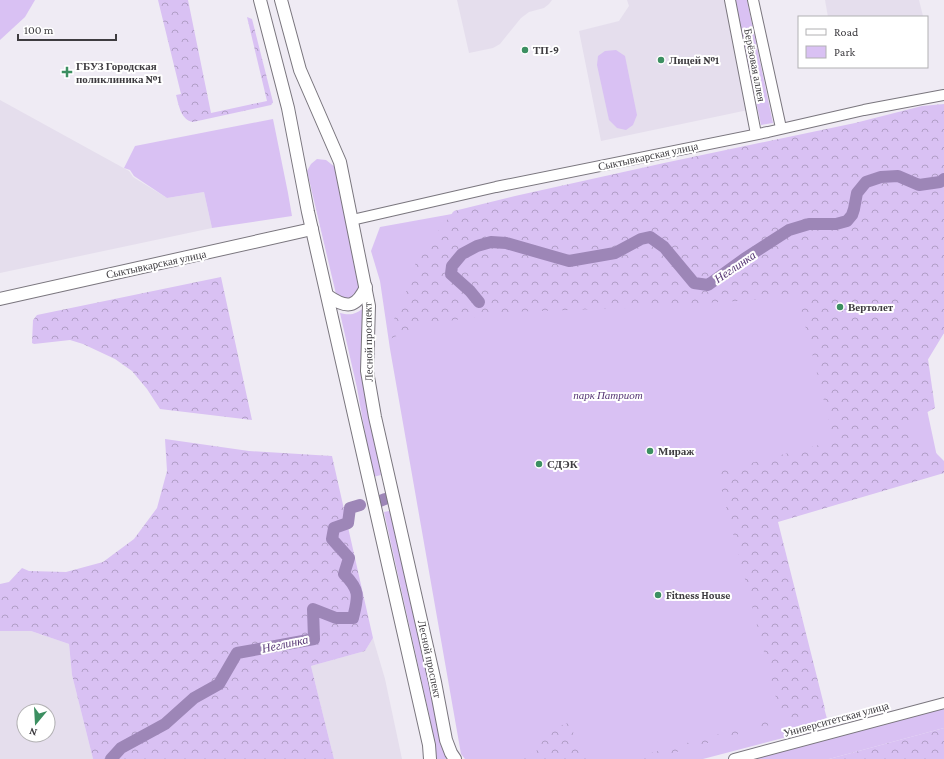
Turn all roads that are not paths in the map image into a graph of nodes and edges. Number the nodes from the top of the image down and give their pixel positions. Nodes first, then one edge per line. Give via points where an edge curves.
1 (260, 0) edge
2 (281, 0) edge
3 (730, 0) edge
4 (753, 0) edge
5 (289, 30) junction
6 (269, 35) junction
7 (944, 95) edge
8 (781, 128) junction
9 (756, 134) junction
10 (352, 220) junction
11 (312, 229) junction
12 (366, 287) junction
13 (328, 296) junction
14 (0, 299) edge
15 (944, 703) edge
16 (430, 759) edge
17 (455, 759) edge
18 (734, 759) edge

1 - 6 main road, Лесной проспект
2 - 5 main road, Лесной проспект
3 - 9 street, Берёзовая аллея
4 - 8 street, Берёзовая аллея
5 - 6 main road
5 - 10 main road, Лесной проспект via 300,70 340,162
6 - 11 main road, Лесной проспект via 288,108
7 - 8 street, Сыктывкарская улица
8 - 9 street, Сыктывкарская улица
9 - 10 street, Сыктывкарская улица via 496,187
10 - 12 main road, Лесной проспект
11 - 13 main road, Лесной проспект
11 - 14 main road, Сыктывкарская улица
12 - 13 main road via 361,298 351,304 340,303
12 - 17 main road, Лесной проспект via 369,306 369,385 446,740
13 - 16 main road, Лесной проспект via 429,745
15 - 18 street, Университетская улица

